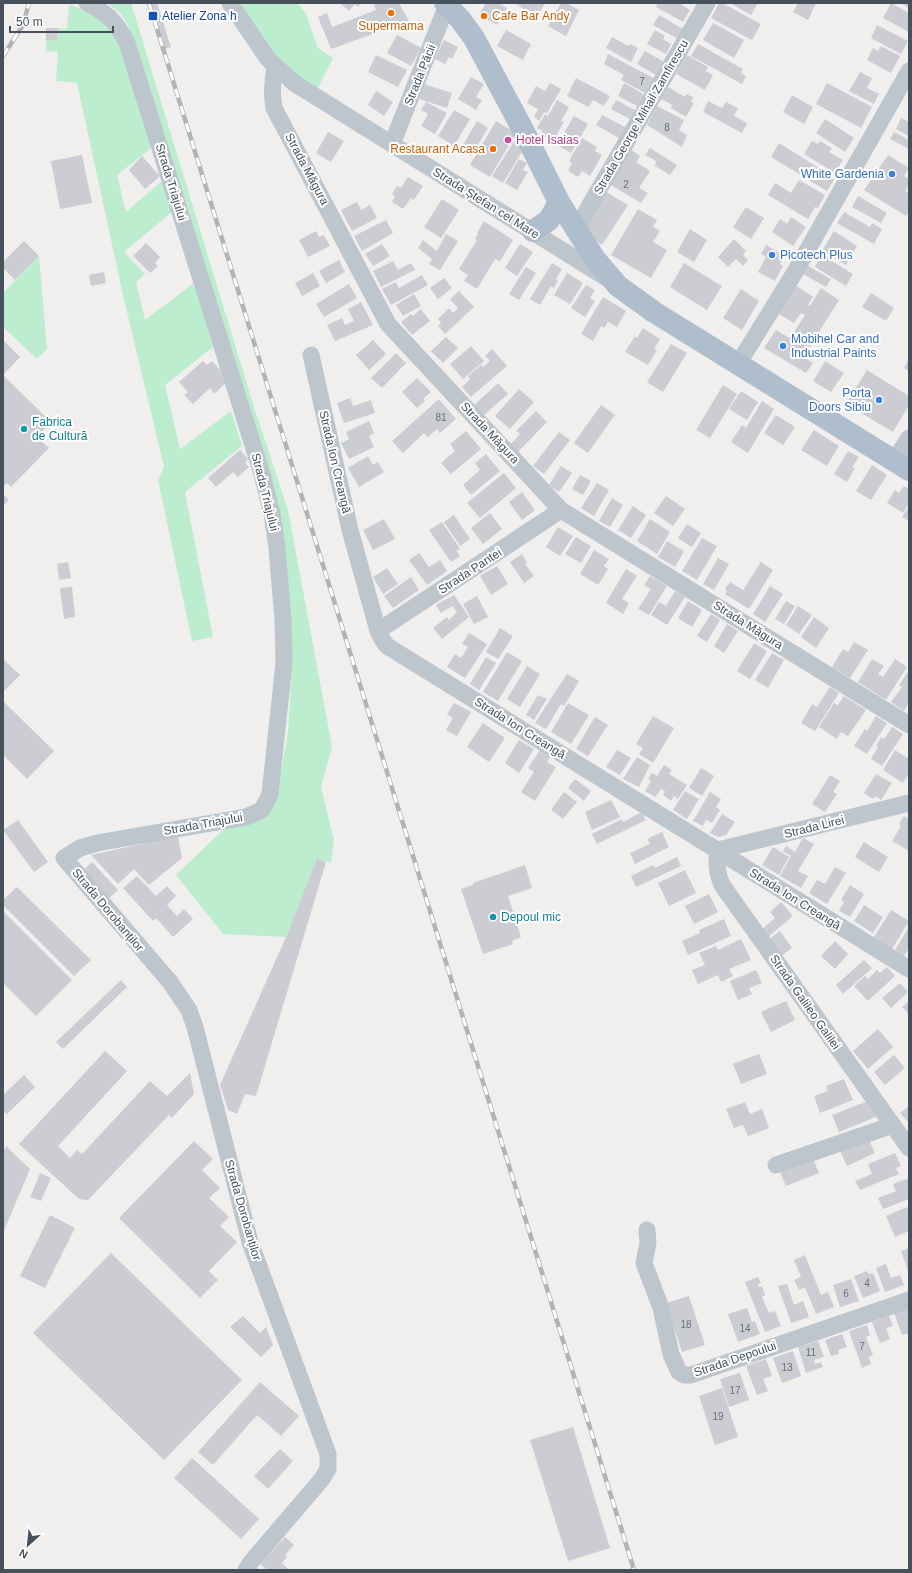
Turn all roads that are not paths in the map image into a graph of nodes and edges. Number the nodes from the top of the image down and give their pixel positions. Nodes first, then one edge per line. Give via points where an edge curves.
1 (87, 3) edge
2 (230, 3) edge
3 (707, 3) edge
4 (448, 4) edge
5 (275, 67) junction
6 (909, 71) edge
7 (392, 144) junction
8 (559, 202) junction
9 (533, 231) junction
10 (576, 231) junction
11 (618, 286) junction
12 (311, 355) dead end
13 (738, 364) junction
14 (909, 438) edge
15 (902, 466) edge
16 (562, 510) junction
17 (378, 631) junction
18 (909, 726) edge
19 (909, 803) edge
20 (718, 850) junction
21 (64, 858) joint
22 (909, 969) edge
23 (893, 1125) junction
24 (909, 1148) edge
25 (776, 1165) dead end
26 (647, 1230) dead end
27 (909, 1300) edge
28 (246, 1570) edge

1 - 21 street, Strada Triajului via 118,26 127,43 262,474 277,548 284,663 270,794 262,810 246,817 97,843 80,848
2 - 5 street
3 - 10 street, Strada George Mihail Zamfirescu
4 - 7 street, Strada Păcii
4 - 8 main road, Strada Ștefan cel Mare via 486,59
5 - 7 street, Strada Ștefan cel Mare via 294,83
5 - 16 street, Strada Măgura via 272,84 274,108 388,324
6 - 13 street via 795,272
7 - 9 street, Strada Ștefan cel Mare
8 - 9 main road via 549,220
8 - 10 main road, Strada Ștefan cel Mare
9 - 11 street, Strada Ștefan cel Mare
10 - 11 main road, Strada Ștefan cel Mare
11 - 13 main road, Strada Ștefan cel Mare via 654,312
12 - 17 street, Strada Ion Creangă via 350,530
13 - 15 main road, Strada Ștefan cel Mare
14 - 15 street
16 - 17 street, Strada Pantei
16 - 18 street, Strada Măgura
17 - 20 street, Strada Ion Creangă via 387,646
19 - 20 street, Strada Lirei
20 - 22 street, Strada Ion Creangă
20 - 23 street, Strada Galileo Galilei via 716,864 722,885
21 - 28 street, Strada Dorobanților via 170,982 189,1010 250,1242 328,1454 328,1469 322,1479
23 - 24 street, Strada Galileo Galilei
23 - 25 street
26 - 27 street, Strada Depoului via 648,1243 644,1262 661,1308 671,1354 679,1372 684,1375 691,1375

